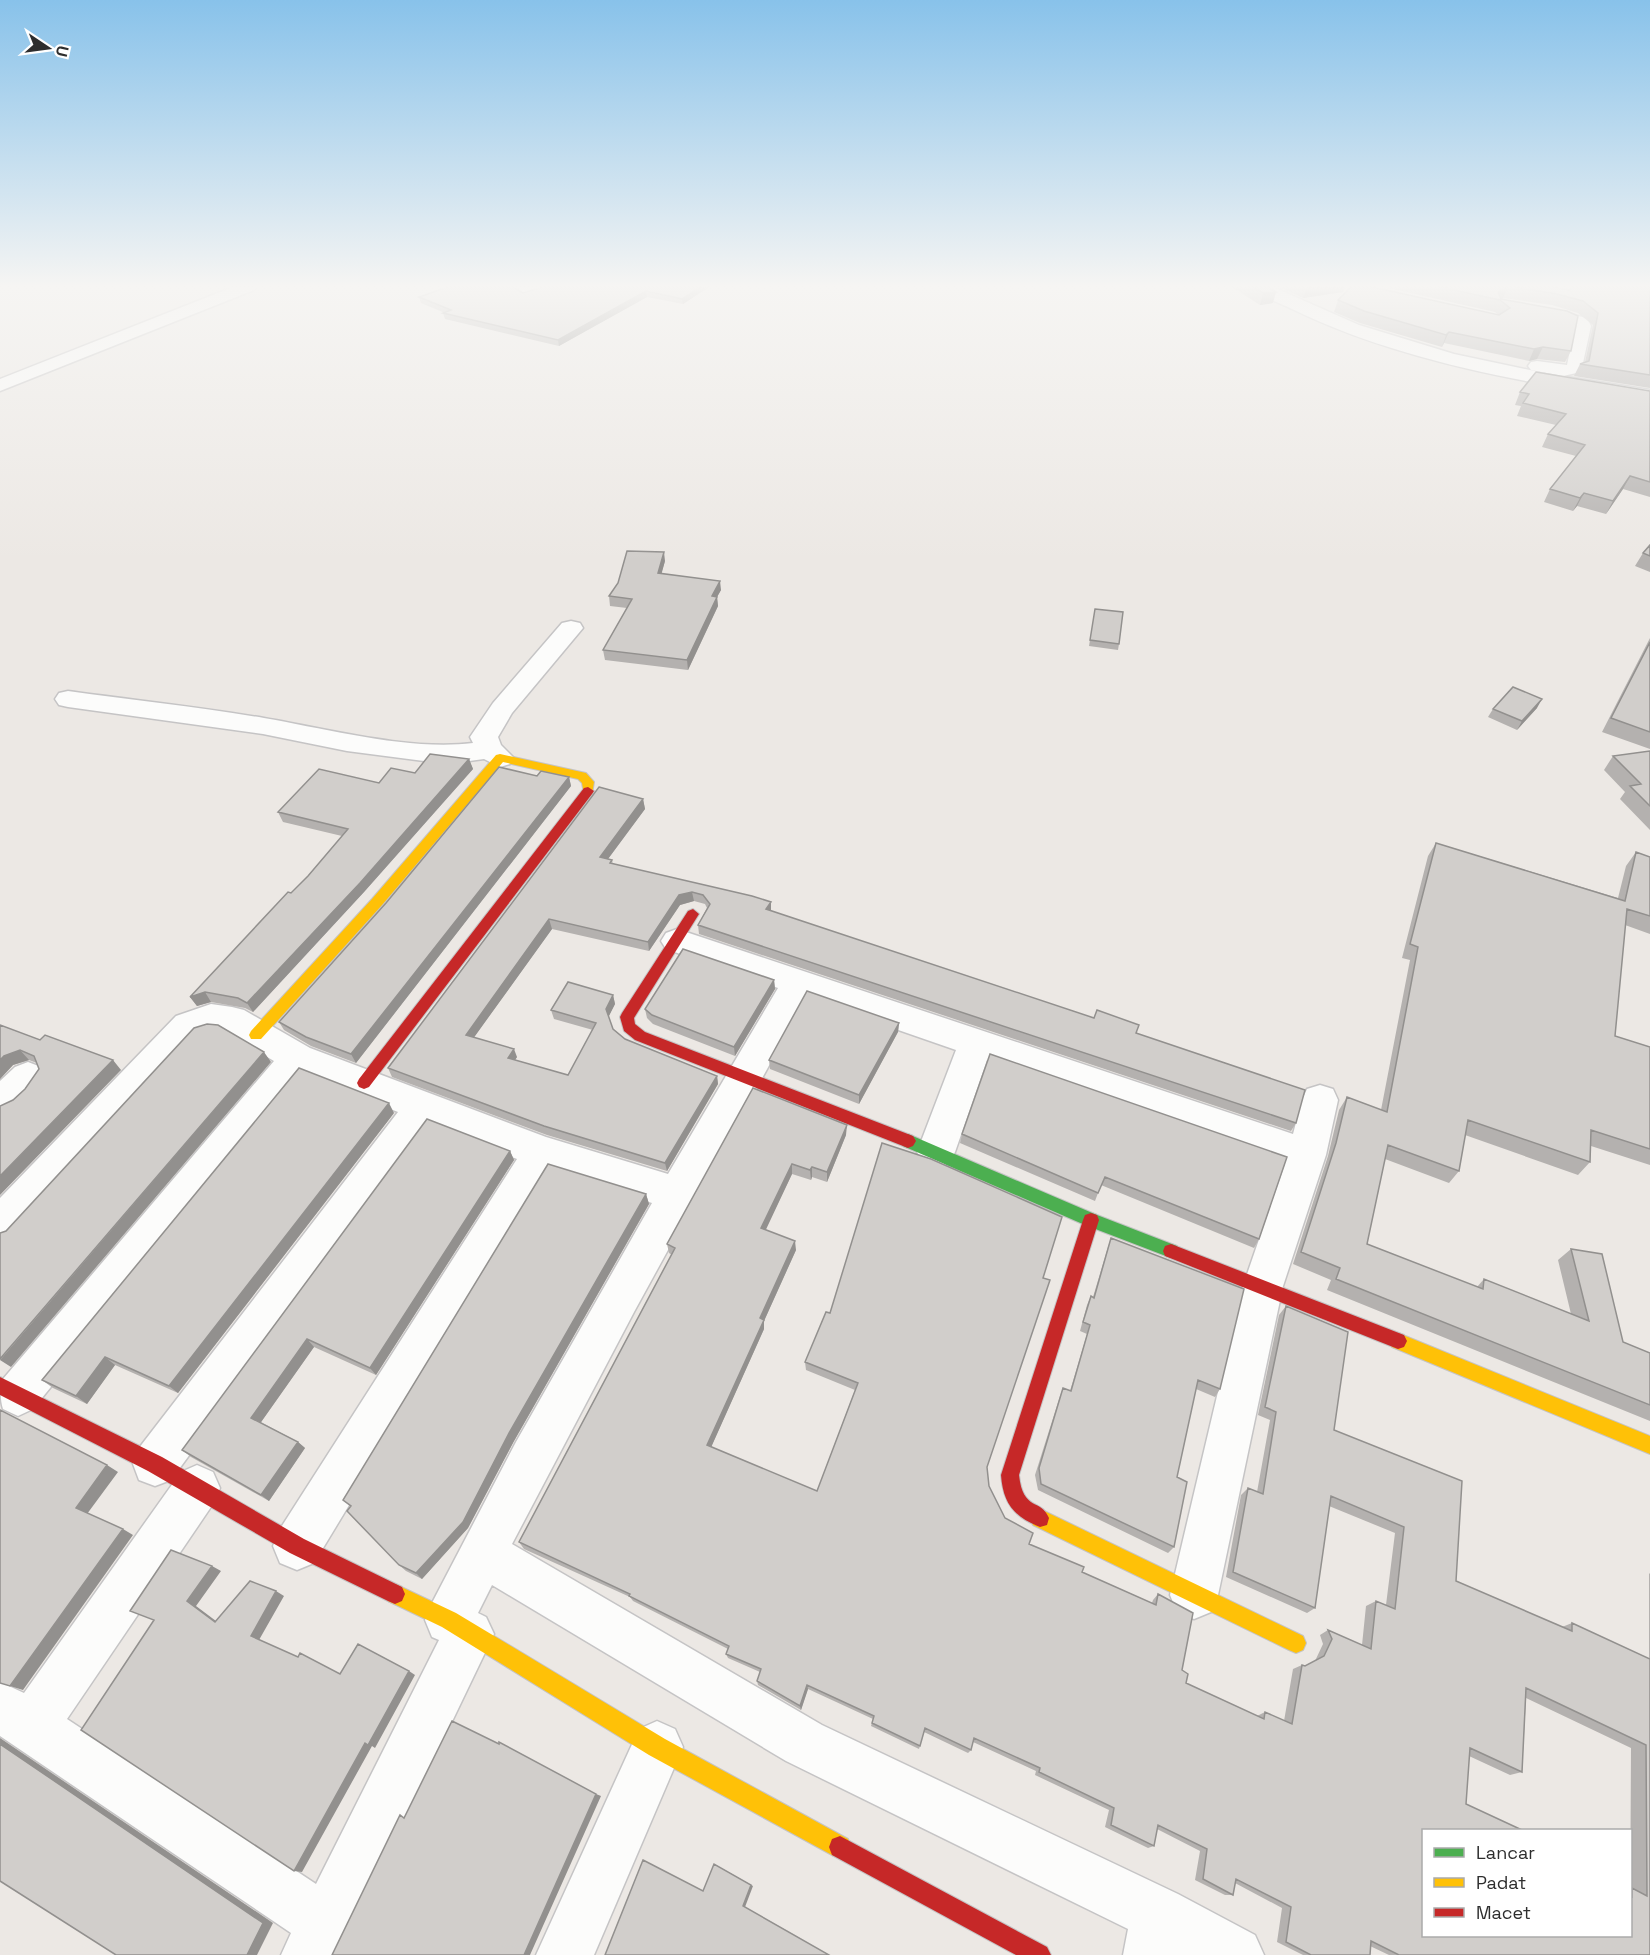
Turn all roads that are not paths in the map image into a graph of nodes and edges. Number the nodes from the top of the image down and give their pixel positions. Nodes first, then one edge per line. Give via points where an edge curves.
1 (17, 378) edge
2 (1558, 378) edge
3 (0, 385) edge
4 (1650, 396) edge
5 (1584, 400) edge
6 (1650, 402) edge
7 (570, 628) dead end
8 (68, 699) dead end
9 (494, 754) junction
10 (685, 927) joint
11 (799, 981) junction
12 (256, 1035) junction
13 (976, 1042) junction
14 (298, 1058) junction
15 (28, 1077) dead end
16 (743, 1078) junction
17 (364, 1083) junction
18 (1320, 1100) dead end
19 (0, 1104) edge
20 (423, 1107) junction
21 (542, 1152) junction
22 (936, 1152) junction
23 (1307, 1155) junction
24 (677, 1194) junction
25 (1092, 1220) junction
26 (0, 1225) edge
27 (1263, 1286) junction
28 (9, 1390) edge
29 (1650, 1445) edge
30 (155, 1464) junction
31 (197, 1488) junction
32 (297, 1545) junction
33 (482, 1553) junction
34 (1194, 1594) junction
35 (459, 1627) junction
36 (1296, 1643) dead end
37 (16, 1717) edge
38 (657, 1747) junction
39 (1155, 1934) edge
40 (318, 1939) edge
41 (565, 1955) edge
42 (1039, 1955) edge
43 (1235, 1955) edge

1 - 3 street
2 - 4 street
5 - 6 street via 1595,394
7 - 9 street via 502,709 484,737
8 - 9 street via 346,742 447,755
9 - 12 street via 377,902
9 - 17 street via 582,776 589,790
10 - 11 street
10 - 16 street via 627,1017 629,1028
11 - 13 street
11 - 16 street
12 - 14 street
12 - 26 street via 222,1017 200,1019 188,1026
13 - 22 street
13 - 23 street
14 - 17 street
14 - 28 street
15 - 19 street
16 - 22 street
16 - 24 street
17 - 20 street
18 - 23 street
20 - 21 street
20 - 30 street
21 - 24 street
21 - 32 street
22 - 25 street
23 - 27 street
24 - 33 street
25 - 27 street
25 - 34 street via 1010,1475 1011,1492 1020,1508
27 - 29 street
27 - 34 street
28 - 30 street
30 - 31 street
31 - 32 street
31 - 37 street
32 - 35 street
33 - 35 street
33 - 39 street via 804,1743
34 - 36 street
35 - 38 street
35 - 40 street
37 - 40 street
38 - 41 street
38 - 42 street
39 - 43 street

